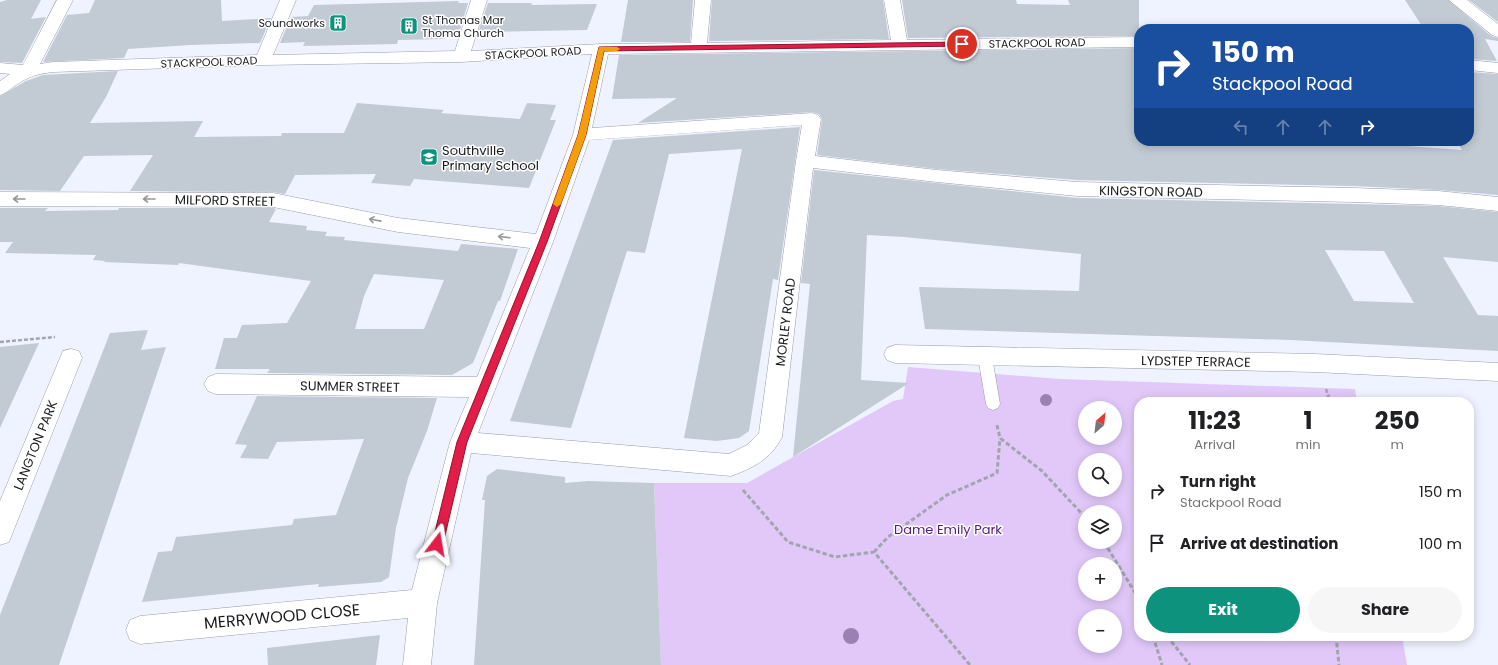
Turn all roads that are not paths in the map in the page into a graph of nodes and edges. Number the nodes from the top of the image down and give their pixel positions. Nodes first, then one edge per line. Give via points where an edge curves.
1 (65, 0) edge
2 (288, 0) edge
3 (479, 0) edge
4 (703, 0) edge
5 (892, 0) edge
6 (1457, 0) edge
7 (1498, 32) edge
8 (1134, 42) edge
9 (900, 45) junction
10 (699, 47) junction
11 (601, 49) junction
12 (461, 57) junction
13 (263, 60) junction
14 (1474, 65) edge
15 (0, 68) edge
16 (1498, 68) edge
17 (28, 71) junction
18 (0, 90) edge
19 (582, 135) junction
20 (805, 161) junction
21 (0, 199) edge
22 (1498, 204) edge
23 (543, 242) junction
24 (895, 354) dead end
25 (985, 357) junction
26 (71, 358) road end
27 (1498, 372) edge
28 (216, 384) dead end
29 (484, 387) junction
30 (992, 404) road end
31 (462, 442) junction
32 (0, 533) edge
33 (423, 603) junction
34 (140, 630) dead end
35 (417, 665) edge

1 - 17 street
2 - 13 street
3 - 12 street
4 - 10 street
5 - 9 street
6 - 7 street
8 - 9 street, STACKPOOL ROAD
9 - 10 street, STACKPOOL ROAD
10 - 11 street, STACKPOOL ROAD
11 - 12 street, STACKPOOL ROAD
11 - 19 street
12 - 13 street, STACKPOOL ROAD
13 - 17 street, STACKPOOL ROAD
14 - 16 street
15 - 17 street, STACKPOOL ROAD
17 - 18 street via 8,82
19 - 20 street, MORLEY ROAD via 812,119
19 - 23 street
20 - 22 street, KINGSTON ROAD via 1077,189 1354,194
20 - 31 street, MORLEY ROAD via 770,437 756,453 731,465
23 -> 21 street, MILFORD STREET via 398,225 273,200
23 - 29 street
24 - 25 street, LYDSTEP TERRACE
25 - 27 street, LYDSTEP TERRACE via 1315,363
25 - 30 lane
26 - 32 street, LANGTON PARK
28 - 29 street, SUMMER STREET
29 - 31 street
31 - 33 street
33 - 34 street, MERRYWOOD CLOSE
33 - 35 street

